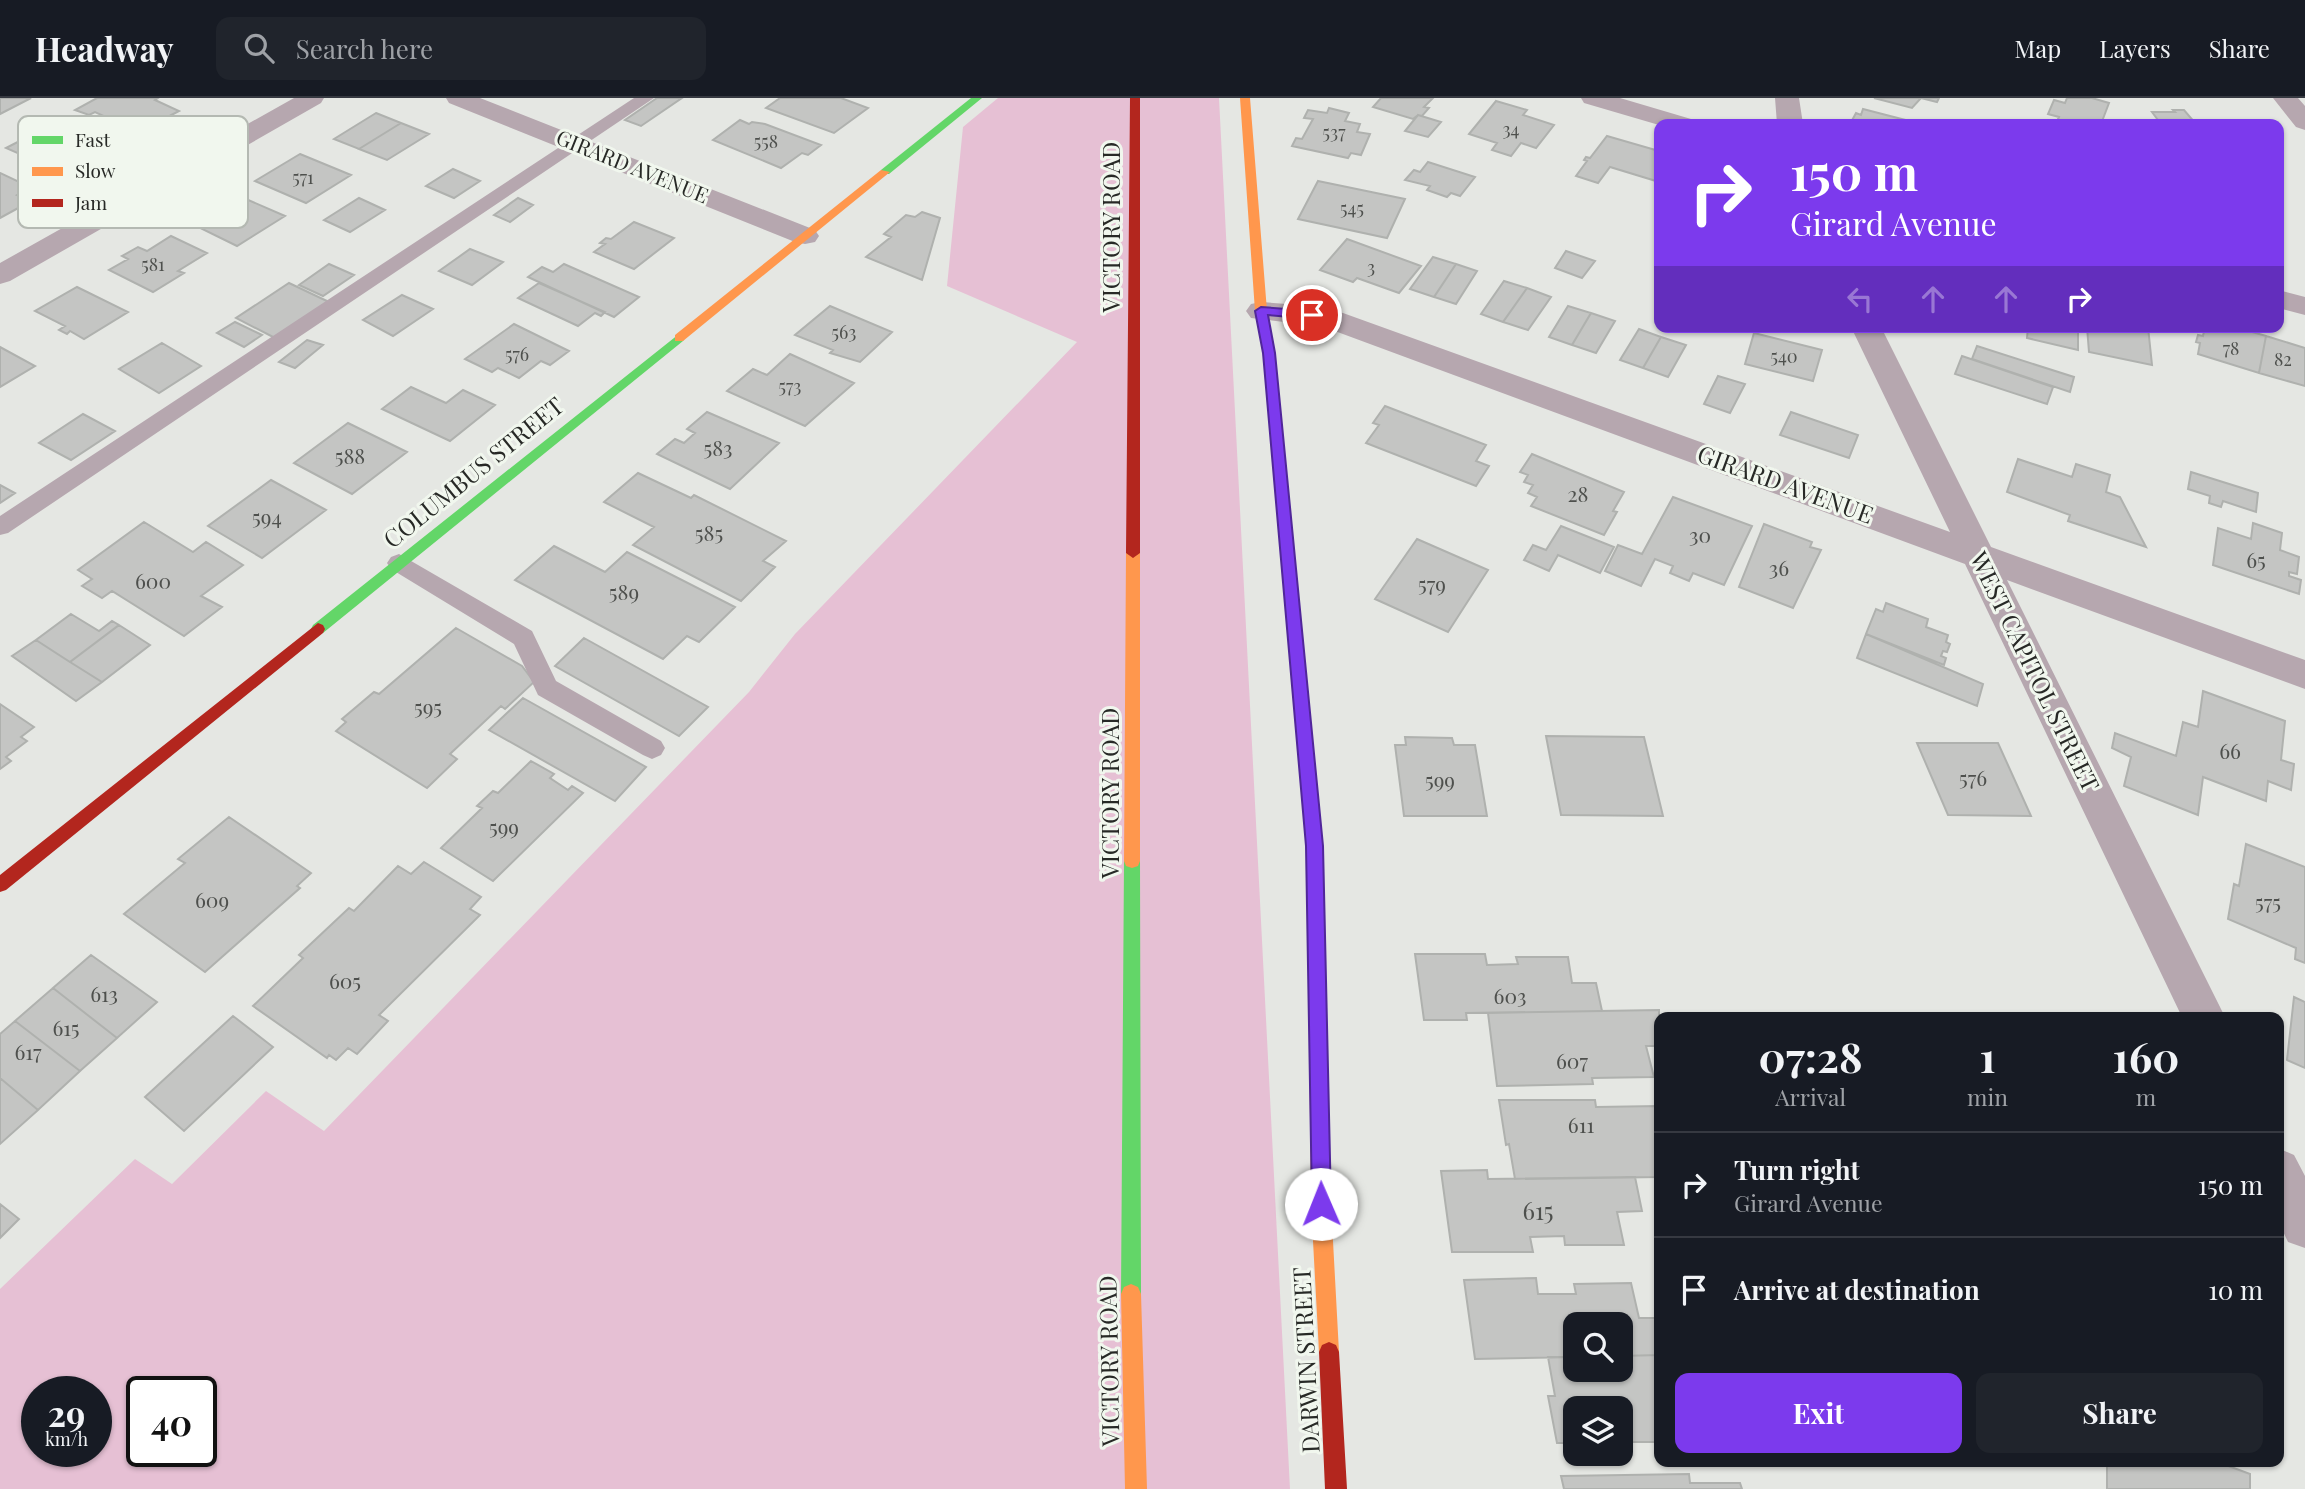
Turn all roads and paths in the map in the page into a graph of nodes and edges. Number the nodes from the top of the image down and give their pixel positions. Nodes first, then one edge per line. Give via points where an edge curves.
1 (312, 98) edge
2 (458, 98) edge
3 (645, 98) edge
4 (977, 98) edge
5 (1135, 98) edge
6 (1245, 98) edge
7 (1593, 98) edge
8 (1787, 98) edge
9 (2284, 98) edge
10 (1665, 119) edge
11 (1789, 119) edge
12 (2305, 122) edge
13 (248, 134) edge
14 (575, 145) junction
15 (83, 228) edge
16 (805, 236) junction
17 (0, 275) edge
18 (2284, 301) edge
19 (2305, 306) edge
20 (1261, 311) junction
21 (1869, 333) edge
22 (0, 527) edge
23 (1976, 555) junction
24 (399, 563) junction
25 (2305, 675) edge
26 (652, 748) dead end
27 (0, 885) edge
28 (2202, 1012) edge
29 (2284, 1183) edge
30 (2305, 1225) edge
31 (1136, 1489) edge
32 (1336, 1489) edge

1 - 13 street
2 - 14 street, GIRARD AVENUE
3 - 14 lane
4 - 16 street, COLUMBUS STREET
5 - 31 street, VICTORY ROAD via 1131,1288
6 - 20 street, DARWIN STREET
7 - 10 street
8 - 11 street
9 - 12 street
14 - 16 street, GIRARD AVENUE
14 - 22 lane
15 - 17 street
16 - 24 street, COLUMBUS STREET
18 - 19 street
20 - 23 street, GIRARD AVENUE via 1333,320
20 - 32 street, DARWIN STREET via 1269,353 1315,846 1321,1204
21 - 23 street, WEST CAPITOL STREET
23 - 25 street, GIRARD AVENUE
23 - 28 street, WEST CAPITOL STREET
24 - 26 lane via 523,638 547,688
24 - 27 street, COLUMBUS STREET
29 - 30 street

